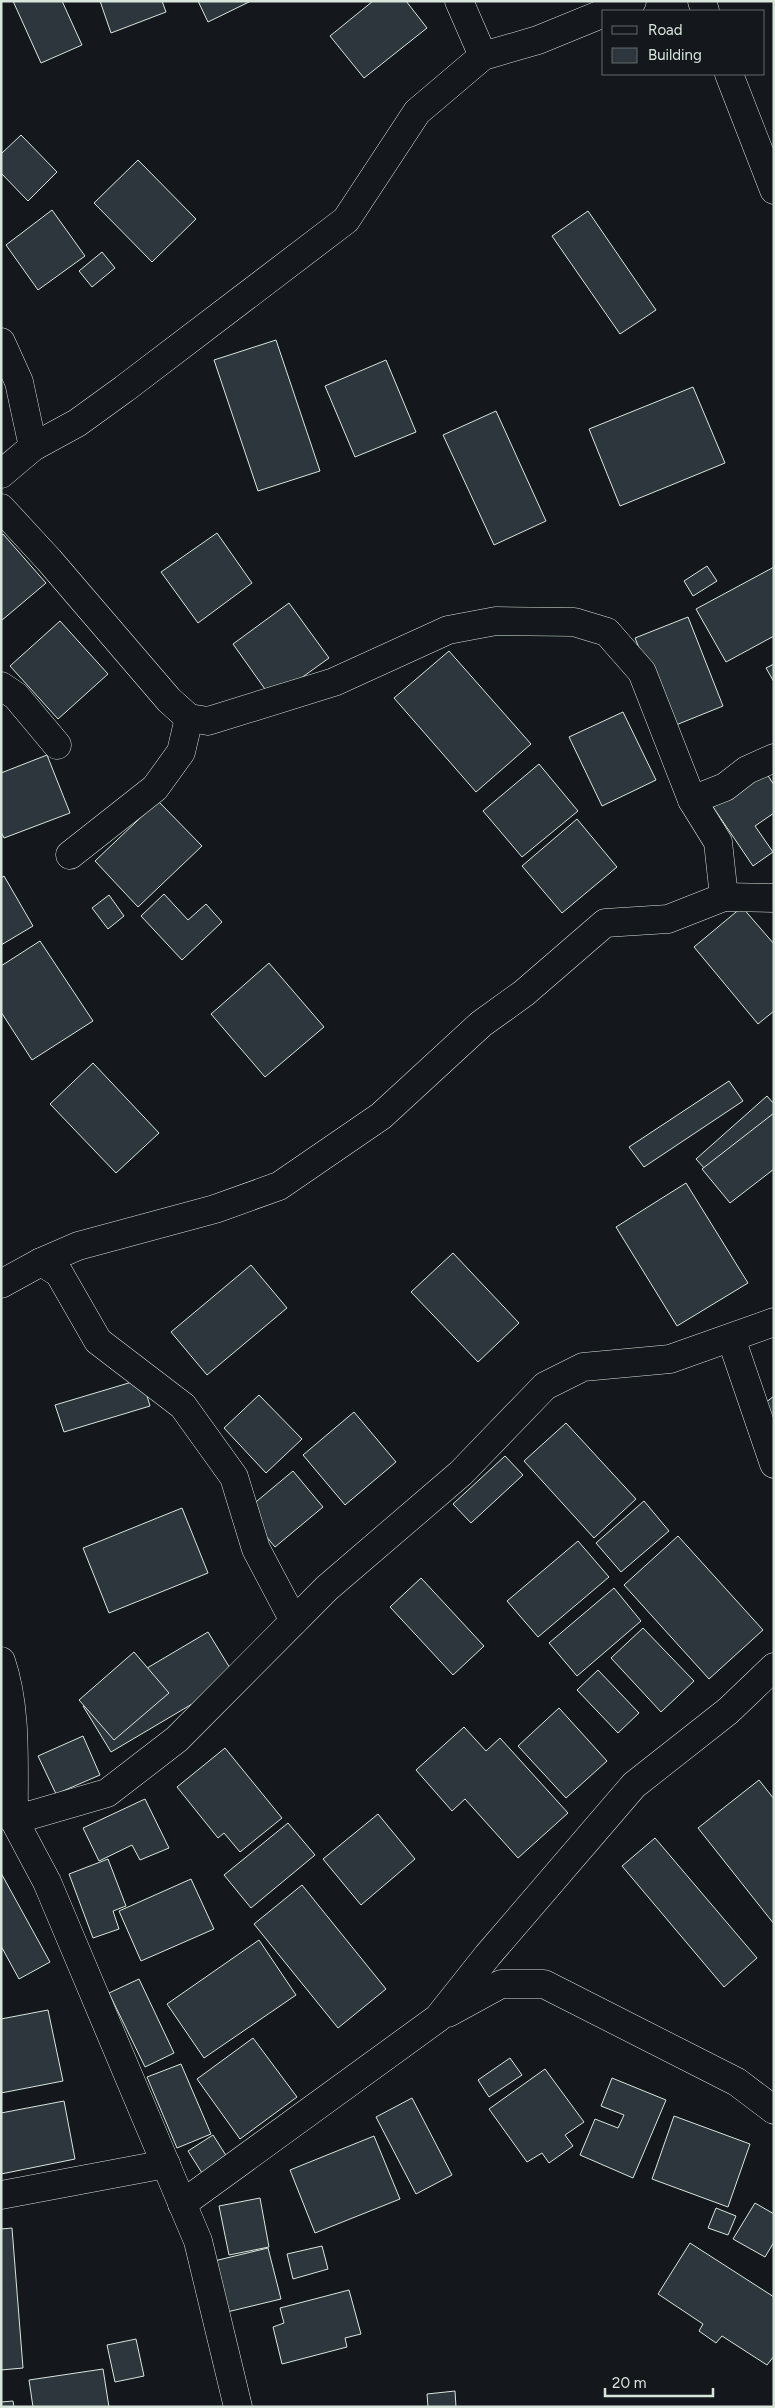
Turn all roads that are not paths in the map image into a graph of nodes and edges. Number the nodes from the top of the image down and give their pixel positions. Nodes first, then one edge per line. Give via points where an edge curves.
1 (459, 1) edge
2 (632, 1) edge
3 (610, 10) edge
4 (602, 14) edge
5 (483, 56) junction
6 (729, 75) edge
7 (774, 190) edge
8 (1, 342) edge
9 (34, 447) junction
10 (1, 474) edge
11 (1, 508) edge
12 (1, 686) edge
13 (189, 718) junction
14 (57, 745) dead end
15 (774, 758) edge
16 (692, 800) junction
17 (70, 855) dead end
18 (724, 897) junction
19 (774, 898) edge
20 (41, 1262) junction
21 (1, 1284) edge
22 (774, 1322) edge
23 (731, 1338) junction
24 (774, 1464) edge
25 (294, 1621) junction
26 (1, 1661) edge
27 (774, 1667) edge
28 (8, 1815) edge
29 (438, 2018) junction
30 (774, 2110) edge
31 (166, 2164) junction
32 (1, 2195) edge
33 (182, 2204) junction
34 (238, 2407) edge

1 - 5 street
2 - 3 street
4 - 5 street via 538,40
5 - 9 street via 417,112 346,220 124,389
6 - 7 street
8 - 9 street via 19,382
9 - 10 street
11 - 13 street via 169,700
12 - 14 street via 16,696
13 - 16 street via 208,721 334,682 448,630 496,621 574,622 607,632 642,672
13 - 17 street via 181,752 156,788
15 - 16 street via 747,770 725,787
16 - 18 street via 718,842
18 - 19 street
18 - 20 street via 668,919 605,923 524,993 481,1024 381,1116 279,1186 215,1209 78,1246
20 - 21 street
20 - 25 street via 58,1273 98,1341 183,1406 234,1477 256,1549
22 - 23 street
23 - 24 street
23 - 25 street via 670,1358 583,1367 545,1386 461,1473
25 - 28 street via 177,1739 107,1793
26 - 28 street via 8,1681 13,1745
27 - 29 street via 728,1711 634,1784
28 - 31 street via 47,1882
29 - 30 street via 501,1984 544,1984 737,2082
29 - 33 street
31 - 32 street
31 - 33 street
33 - 34 street via 198,2241

